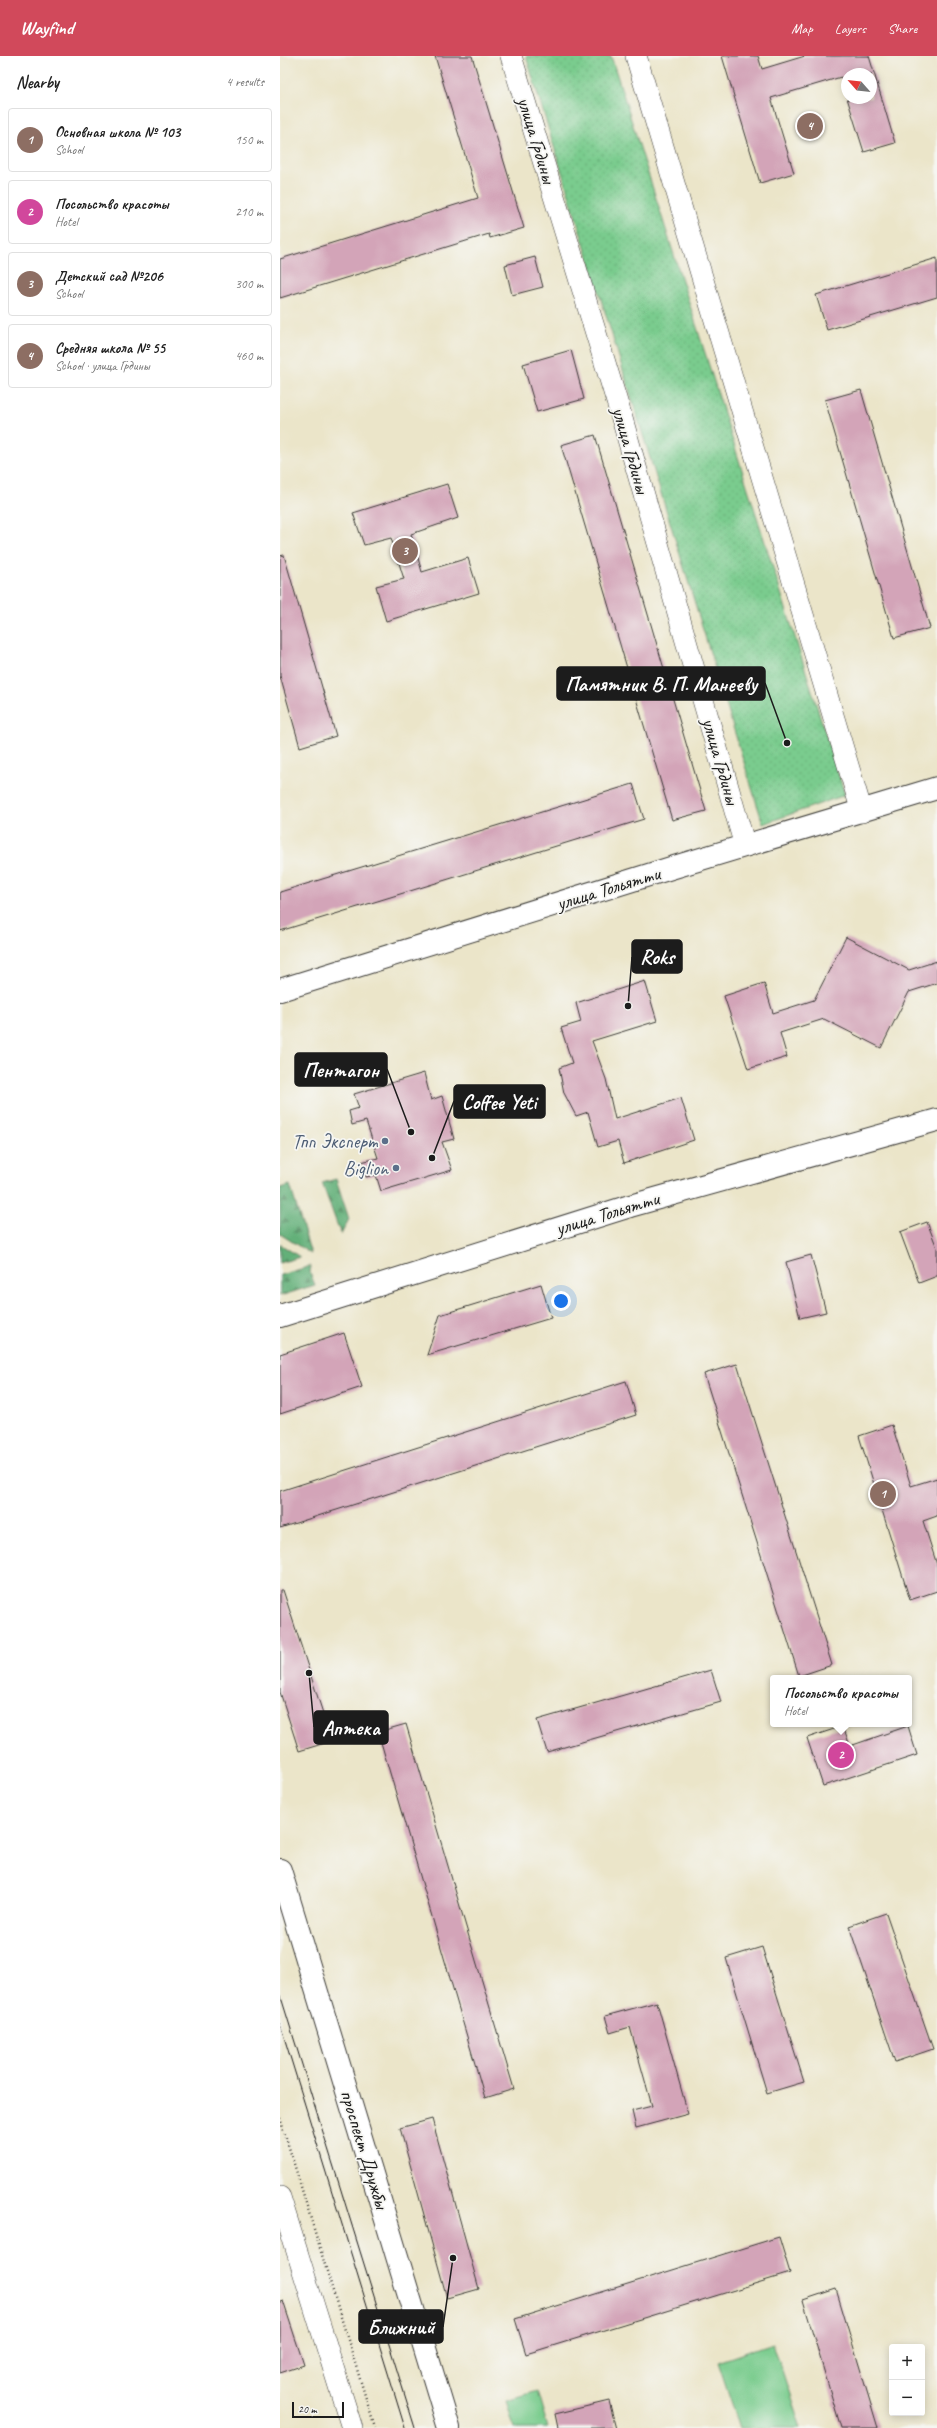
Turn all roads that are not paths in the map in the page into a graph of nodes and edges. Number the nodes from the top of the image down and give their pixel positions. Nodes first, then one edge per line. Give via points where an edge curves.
1 (511, 56) edge
2 (636, 56) edge
3 (937, 788) edge
4 (862, 812) junction
5 (745, 846) junction
6 (280, 990) edge
7 (937, 1120) edge
8 (280, 1316) edge
9 (280, 1870) edge
10 (280, 2197) edge
11 (352, 2428) edge
12 (449, 2428) edge

1 - 5 street, улица Грдины via 620,415
2 - 4 street
3 - 4 street, улица Тольятти
4 - 5 street, улица Тольятти
5 - 6 street, улица Тольятти
7 - 8 street, улица Тольятти via 630,1206
9 - 12 street, проспект Дружбы
10 - 11 street

